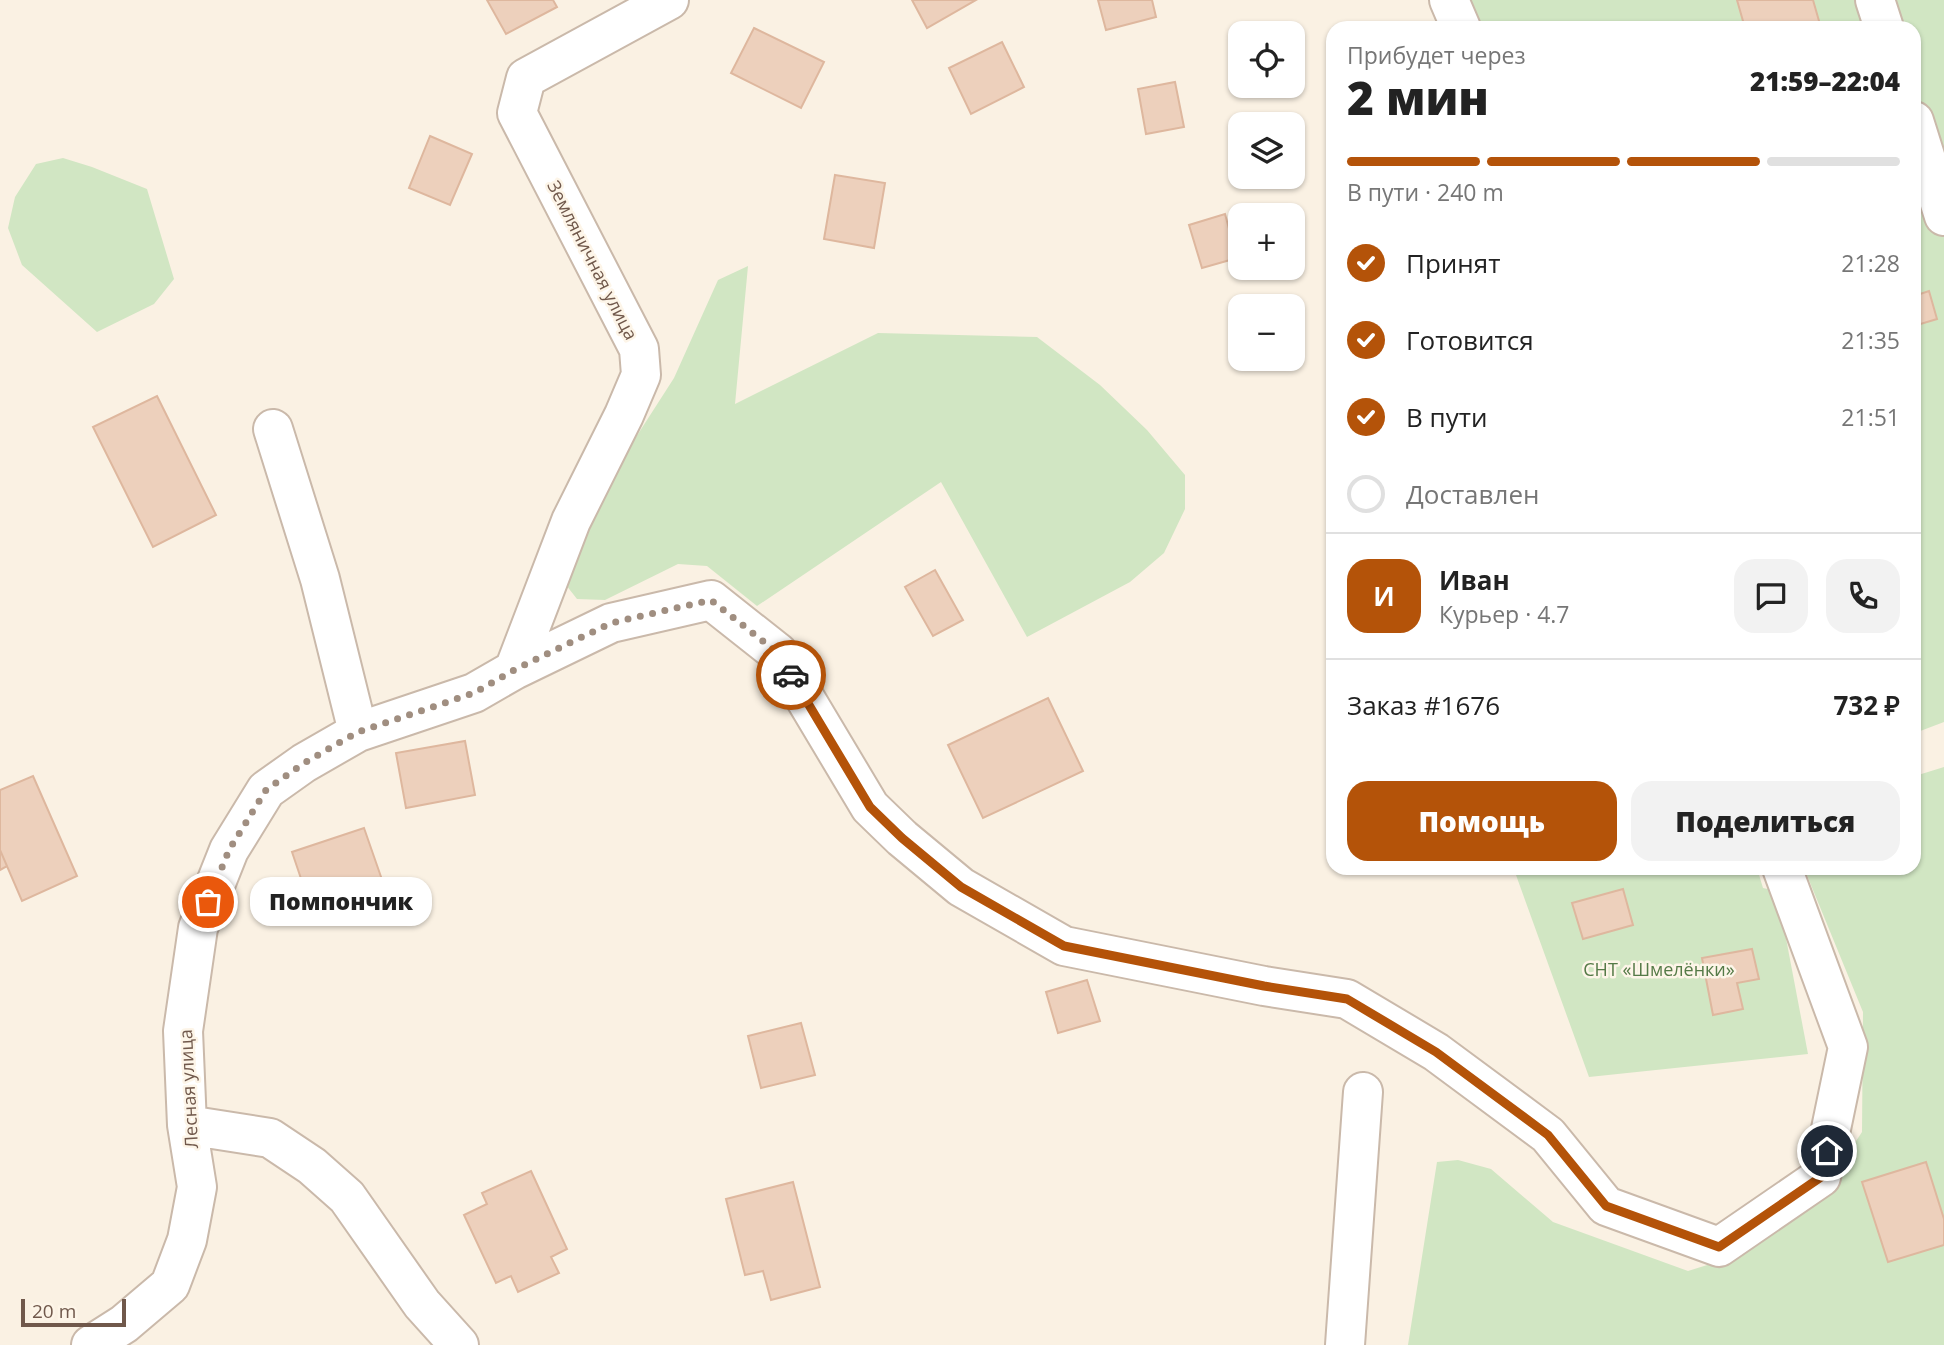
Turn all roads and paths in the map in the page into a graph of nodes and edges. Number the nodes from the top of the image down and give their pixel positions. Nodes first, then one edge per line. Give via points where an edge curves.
1 (669, 0) edge
2 (1449, 0) edge
3 (1875, 0) edge
4 (1458, 21) edge
5 (1882, 21) edge
6 (1921, 143) edge
7 (1944, 216) edge
8 (273, 429) dead end
9 (514, 670) junction
10 (358, 732) junction
11 (1785, 875) edge
12 (1363, 1092) dead end
13 (187, 1125) junction
14 (91, 1345) edge
15 (460, 1345) edge
16 (1345, 1345) edge

1 - 9 lane, Земляничная улица via 526,78 517,113 639,349 641,375 572,521
2 - 4 lane
3 - 5 lane
6 - 7 lane
8 - 10 lane via 320,579
9 - 10 lane, Лесная улица via 474,693
9 - 11 lane, Лесная улица via 611,623 711,600 778,653 870,807 961,887 1064,946 1347,999 1436,1052 1548,1135 1606,1206 1719,1247 1821,1177 1848,1047
10 - 13 lane, Лесная улица via 266,790 229,850 198,928 183,1031
12 - 16 lane
13 - 14 lane, Лесная улица via 197,1187 187,1240 170,1285
13 - 15 lane via 270,1138 312,1166 347,1197 422,1304

